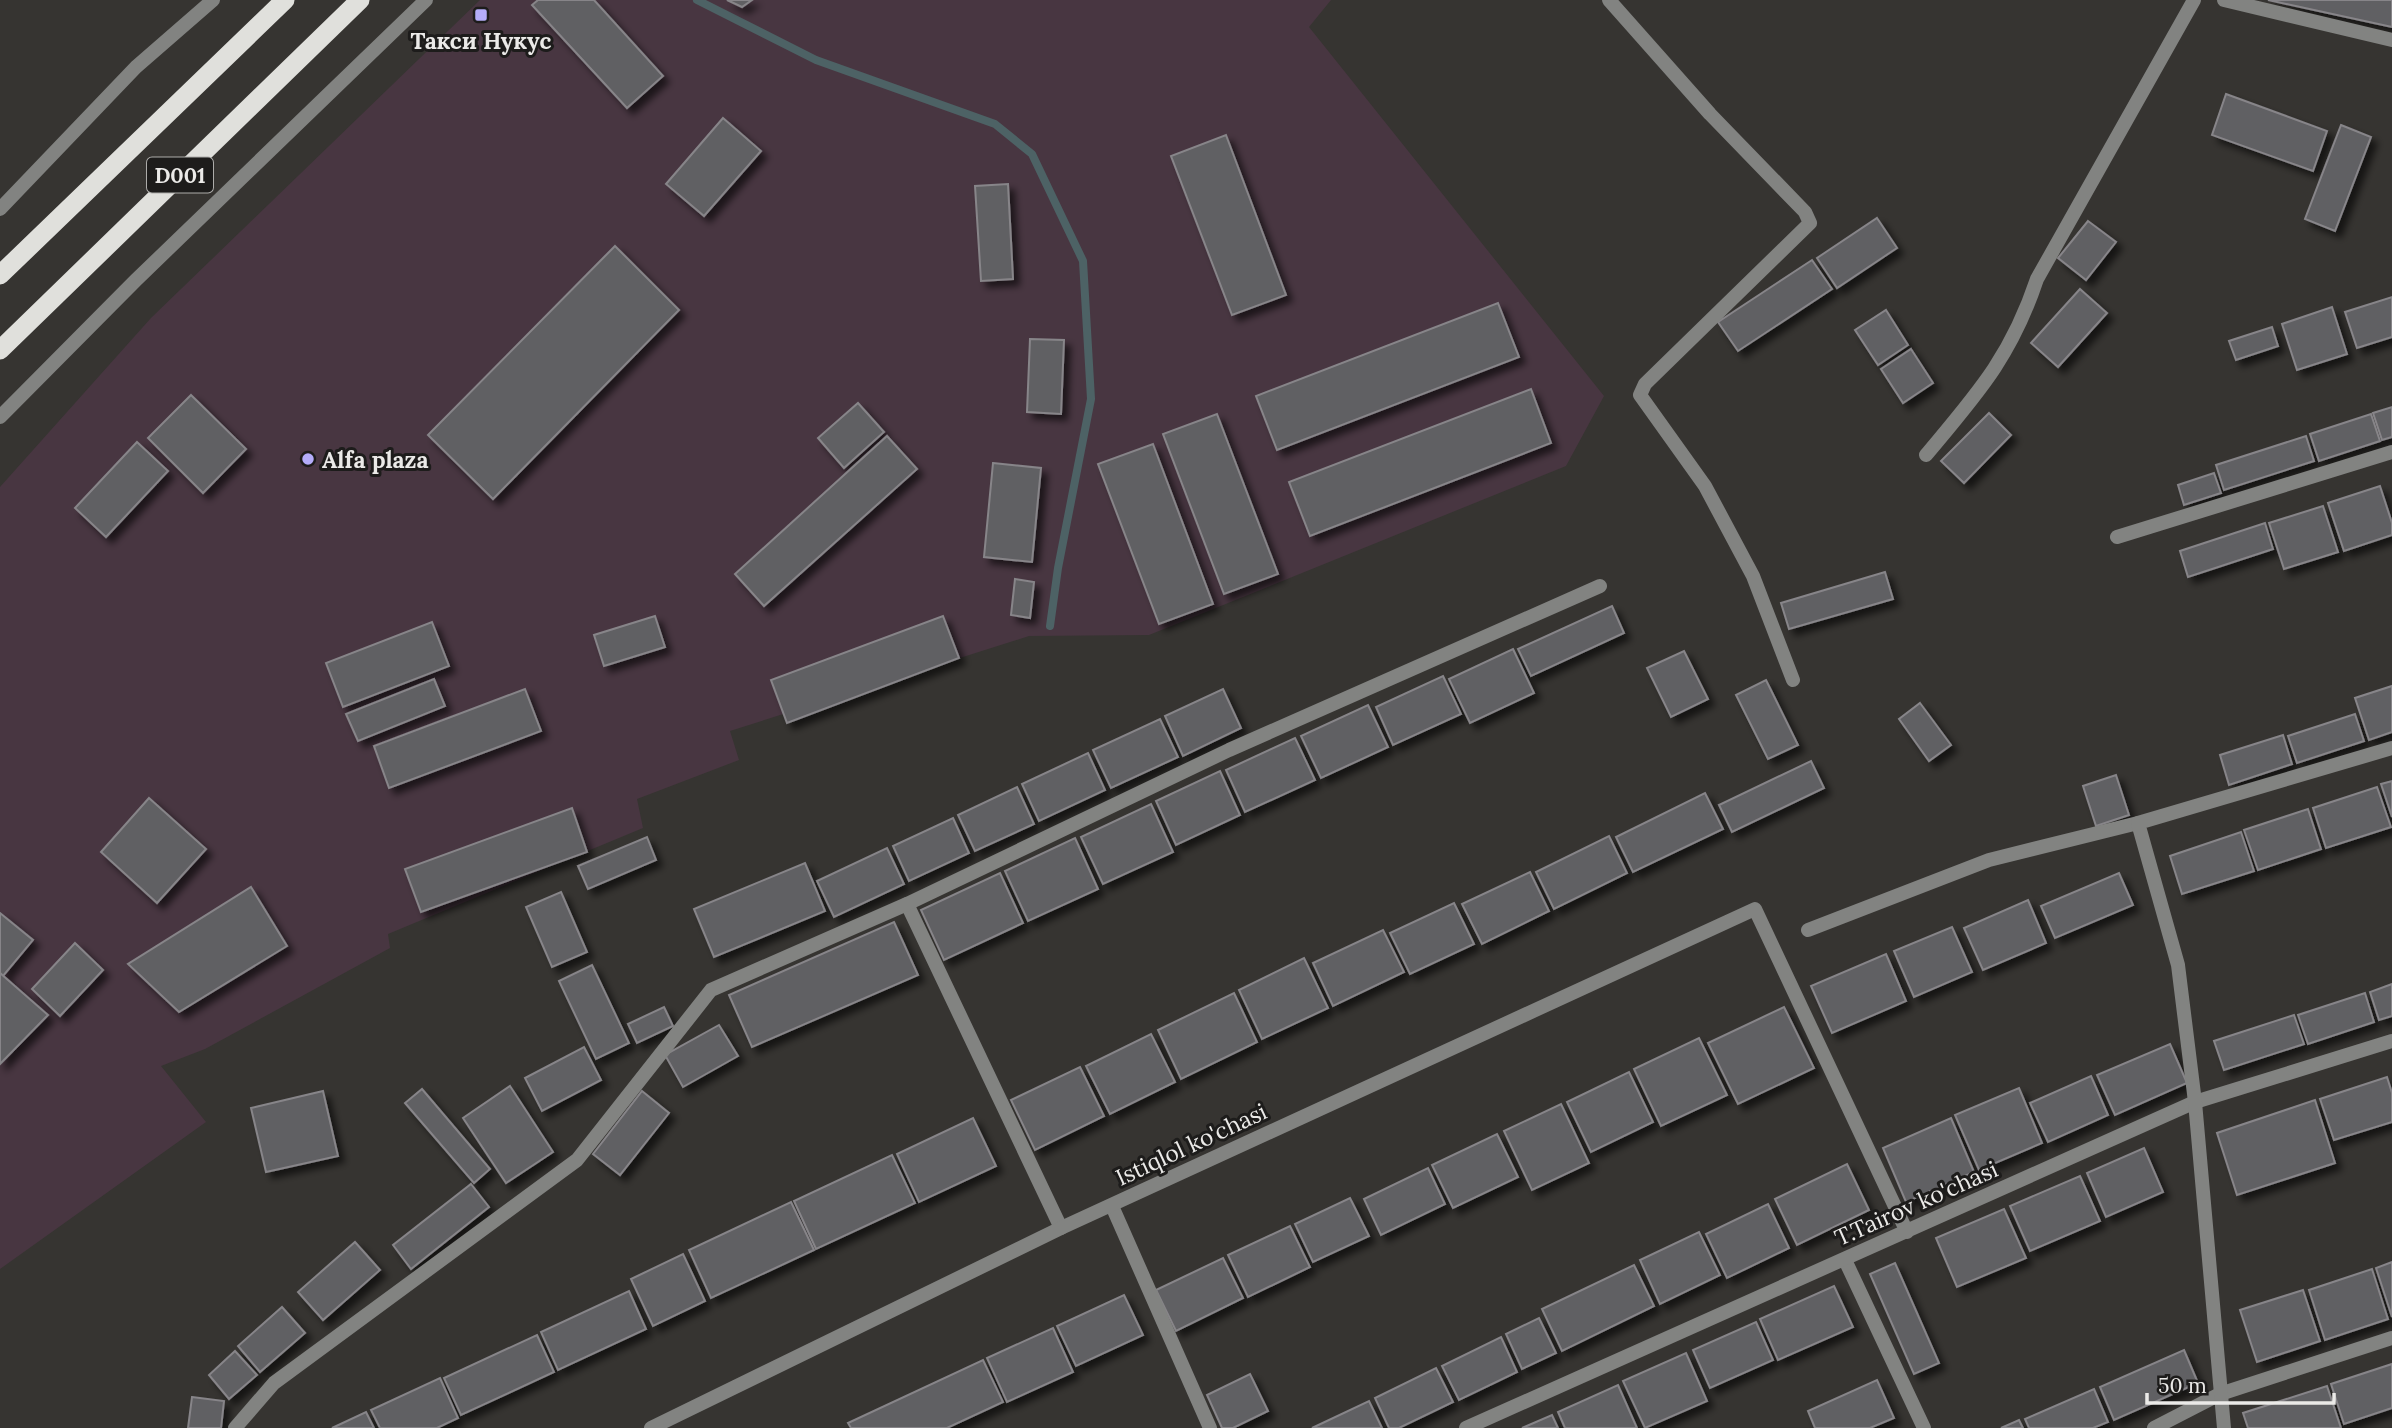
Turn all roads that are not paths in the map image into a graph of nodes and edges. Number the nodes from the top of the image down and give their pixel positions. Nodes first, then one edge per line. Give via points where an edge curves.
1 (213, 0) edge
2 (285, 0) edge
3 (360, 0) edge
4 (426, 0) edge
5 (1609, 0) edge
6 (2194, 0) edge
7 (2224, 0) edge
8 (2392, 40) edge
9 (0, 209) edge
10 (0, 275) edge
11 (0, 350) edge
12 (0, 417) edge
13 (2392, 452) edge
14 (1926, 455) dead end
15 (2117, 537) dead end
16 (1601, 586) dead end
17 (1793, 680) dead end
18 (2392, 748) edge
19 (2138, 824) junction
20 (907, 904) junction
21 (1808, 930) dead end
22 (2392, 1041) edge
23 (2195, 1102) junction
24 (1112, 1206) junction
25 (1061, 1228) junction
26 (1907, 1232) junction
27 (1845, 1260) junction
28 (2392, 1338) edge
29 (2220, 1394) junction
30 (235, 1428) edge
31 (651, 1428) edge
32 (1210, 1428) edge
33 (1466, 1428) edge
34 (1924, 1428) edge
35 (2154, 1428) edge
36 (2224, 1428) edge

1 - 9 street via 136,67
2 - 10 highway, D001
3 - 11 highway, D001
4 - 12 street
5 - 17 street via 1811,223 1645,384 1640,394 1705,486 1753,576
6 - 14 street via 2037,279 2023,321 1993,374
7 - 8 street
13 - 15 street
16 - 20 street via 1229,750
18 - 19 street
19 - 21 street via 1989,860
19 - 23 street via 2178,965
20 - 25 street
20 - 30 street via 711,990 577,1160 274,1383
22 - 23 street, T.Tairov ko'chasi
23 - 26 street, T.Tairov ko'chasi
23 - 29 street
24 - 25 street, Istiqlol ko'chasi
24 - 26 street, Istiqlol ko'chasi via 1755,909
24 - 32 street
25 - 31 street, Istiqlol ko'chasi
26 - 27 street, T.Tairov ko'chasi
27 - 33 street, T.Tairov ko'chasi
27 - 34 street
28 - 29 street
29 - 35 street
29 - 36 street

